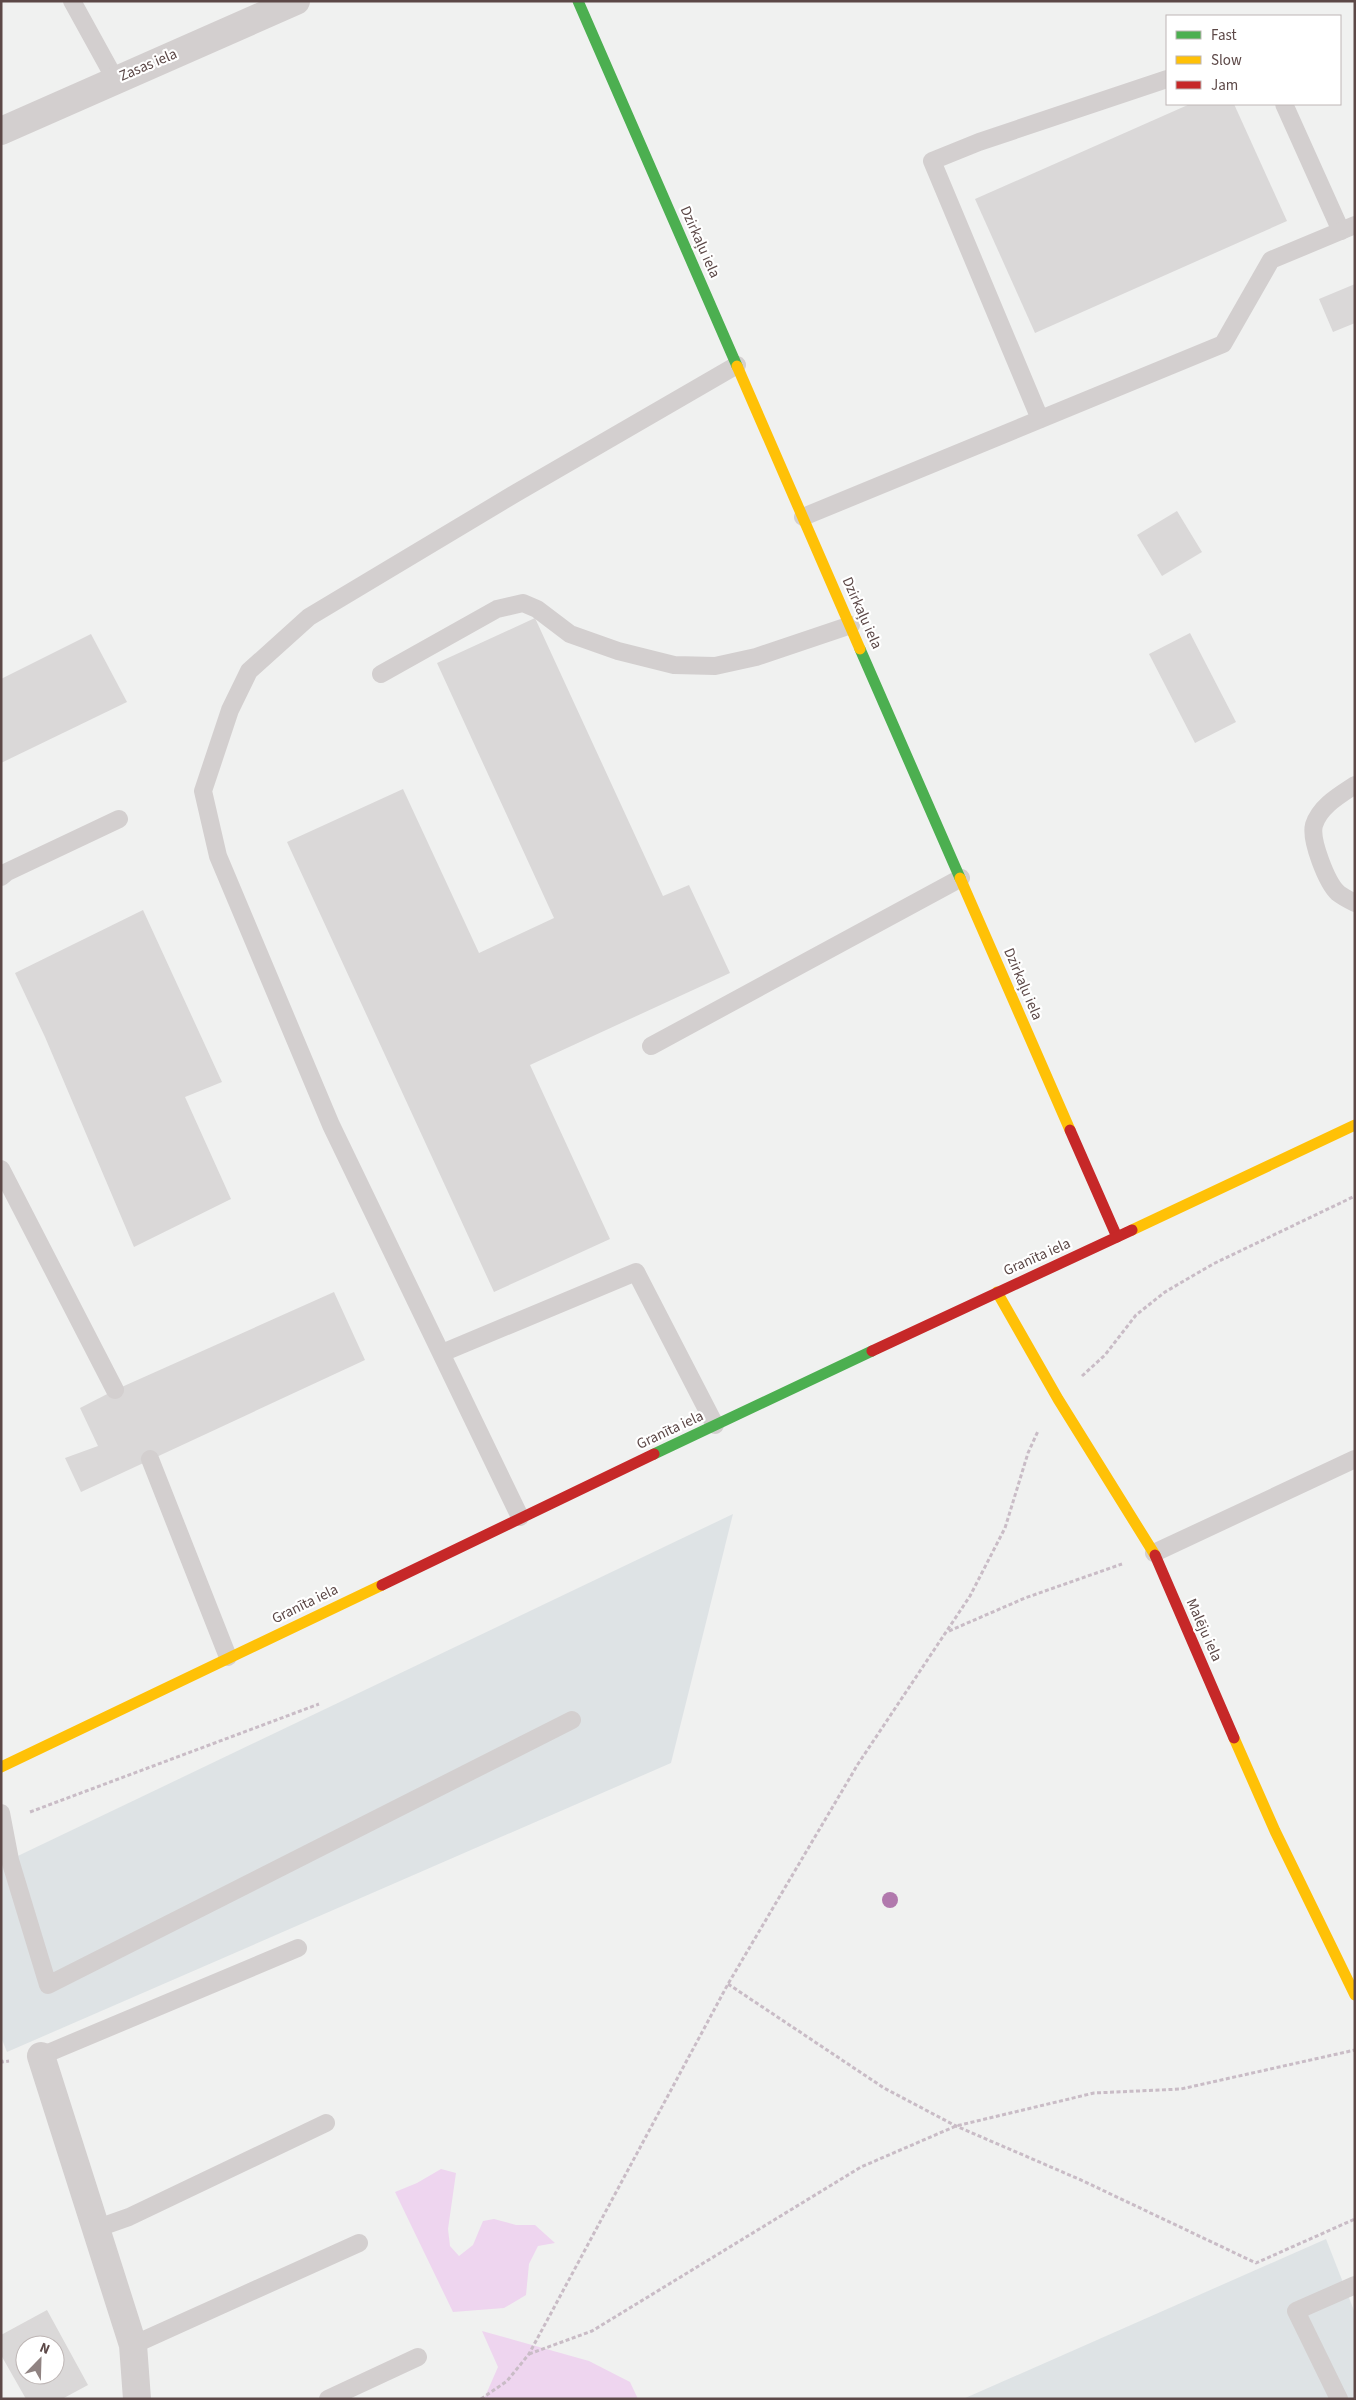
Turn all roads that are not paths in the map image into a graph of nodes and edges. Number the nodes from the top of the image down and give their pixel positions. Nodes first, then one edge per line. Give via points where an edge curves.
1 (72, 1) edge
2 (296, 1) edge
3 (578, 1) edge
4 (115, 79) junction
5 (1166, 79) edge
6 (1285, 105) edge
7 (1, 131) edge
8 (1348, 228) edge
9 (737, 364) junction
10 (1040, 419) junction
11 (803, 517) junction
12 (851, 625) junction
13 (381, 674) dead end
14 (1355, 785) edge
15 (118, 819) dead end
16 (1, 877) edge
17 (961, 878) junction
18 (1355, 903) edge
19 (651, 1046) dead end
20 (1355, 1125) edge
21 (1, 1169) edge
22 (1117, 1237) junction
23 (997, 1292) junction
24 (442, 1353) junction
25 (115, 1390) dead end
26 (715, 1425) junction
27 (150, 1459) dead end
28 (1355, 1459) edge
29 (520, 1517) junction
30 (1154, 1553) junction
31 (228, 1657) junction
32 (572, 1720) dead end
33 (1, 1767) edge
34 (3, 1818) edge
35 (298, 1948) dead end
36 (1355, 1995) edge
37 (41, 2056) joint
38 (326, 2123) dead end
39 (95, 2229) junction
40 (359, 2242) dead end
41 (1355, 2285) edge
42 (132, 2345) junction
43 (418, 2357) dead end
44 (137, 2399) edge
45 (328, 2399) edge
46 (1339, 2399) edge

1 - 4 lane
2 - 4 street, Zasas iela
3 - 9 street, Dzirkaļu iela
4 - 7 street, Zasas iela
5 - 10 lane via 932,161
6 - 8 lane
8 - 10 lane via 1271,260 1223,344
9 - 11 street, Dzirkaļu iela
9 - 24 lane via 309,617 250,672 230,710 203,791 218,856 331,1125
10 - 11 lane
11 - 12 street, Dzirkaļu iela
12 - 13 lane via 756,657 715,666 674,665 618,651 570,634 537,608 523,603 497,609
12 - 17 street, Dzirkaļu iela
14 - 18 lane via 1326,806 1314,825 1314,844 1337,892
15 - 16 lane
17 - 19 lane
17 - 22 street, Dzirkaļu iela
20 - 22 street, Granīta iela
21 - 25 lane
22 - 23 street, Granīta iela
23 - 26 street, Granīta iela
23 - 30 street, Malēju iela via 1058,1399
24 - 26 lane via 636,1272
24 - 29 lane
26 - 29 street, Granīta iela
27 - 31 lane
28 - 30 lane
29 - 31 street, Granīta iela
30 - 36 street, Malēju iela via 1275,1831
31 - 33 street, Granīta iela
32 - 34 lane via 48,1985 10,1860
35 - 37 lane
37 - 39 street
38 - 39 lane via 129,2217
39 - 42 street
40 - 42 lane
41 - 46 lane via 1296,2311
42 - 44 street
43 - 45 lane

